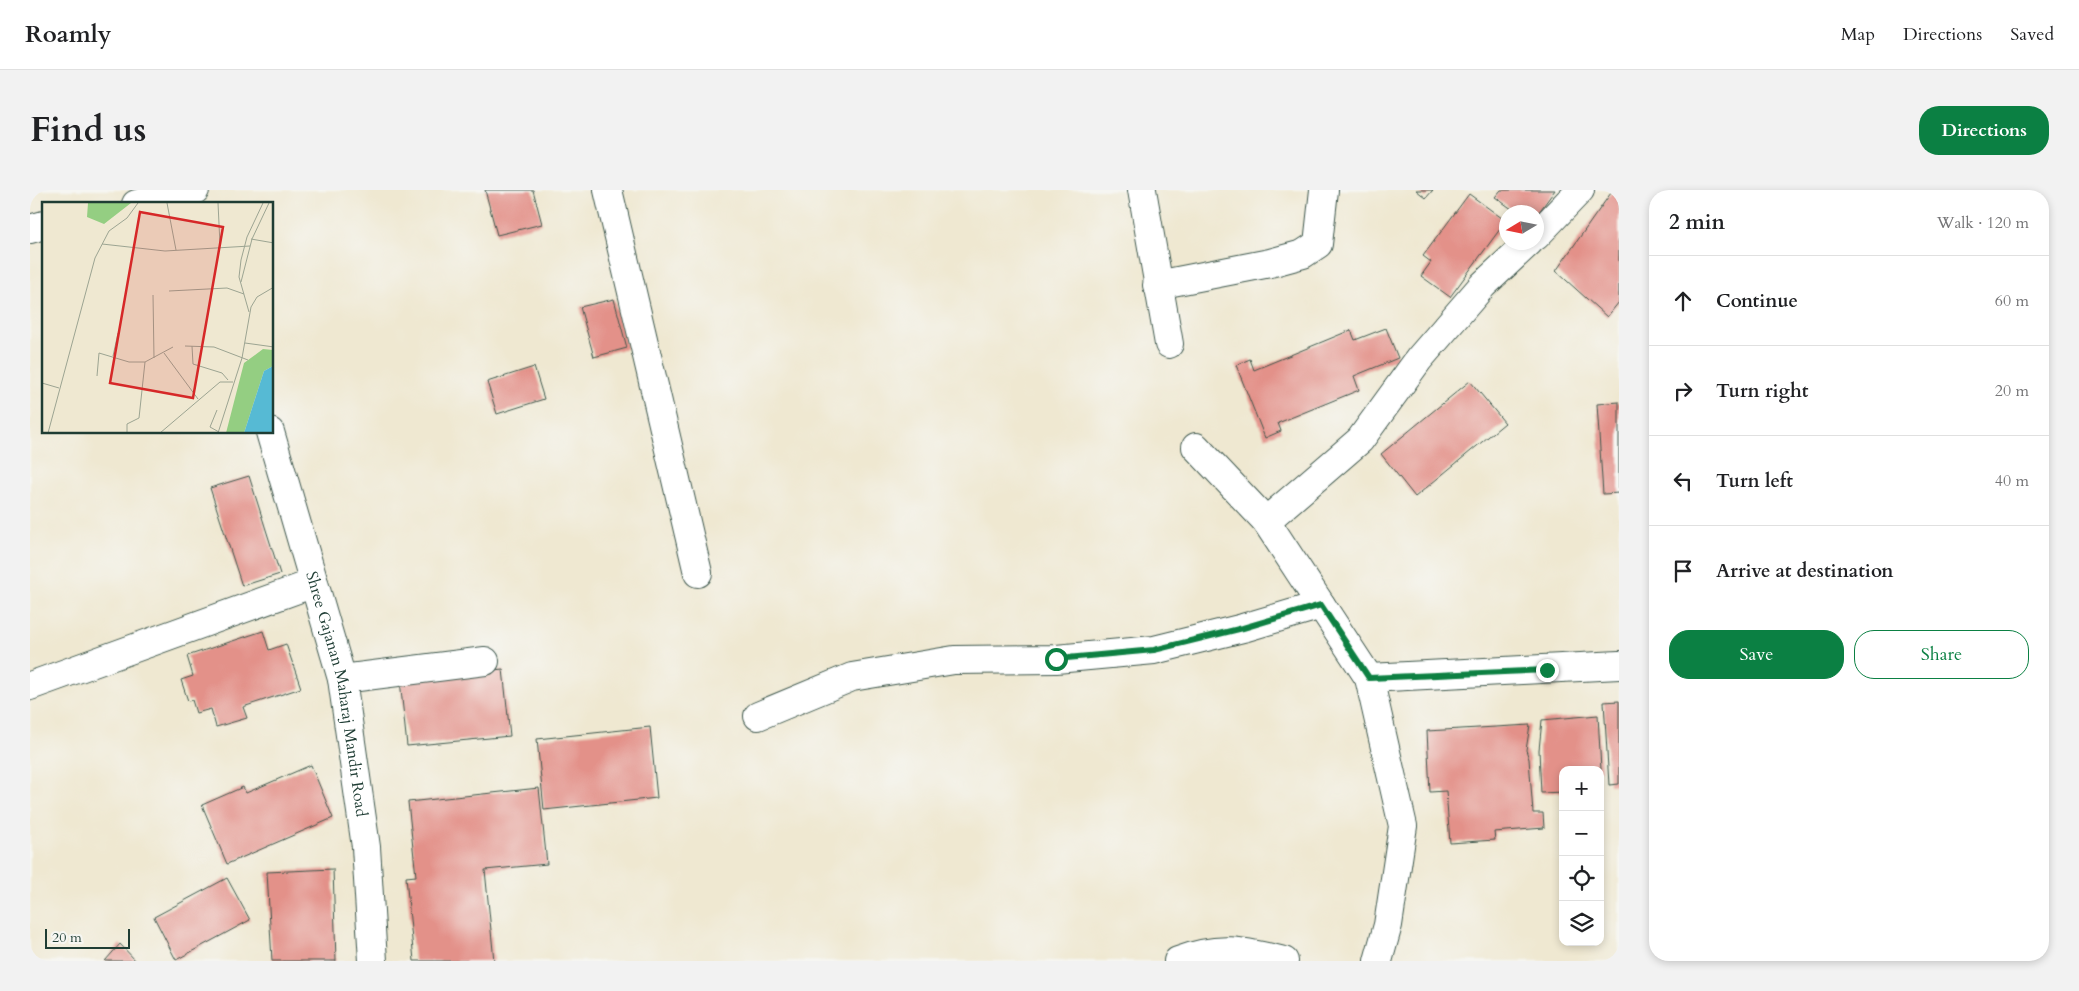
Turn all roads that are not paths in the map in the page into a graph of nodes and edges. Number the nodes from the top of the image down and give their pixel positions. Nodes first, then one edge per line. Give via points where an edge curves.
1 (195, 190) edge
2 (608, 190) edge
3 (1142, 190) edge
4 (1324, 190) edge
5 (1580, 190) edge
6 (144, 202) edge
7 (1544, 228) edge
8 (1520, 250) edge
9 (1157, 285) junction
10 (1169, 344) dead end
11 (271, 434) edge
12 (1196, 447) dead end
13 (1266, 521) junction
14 (698, 573) dead end
15 (314, 583) junction
16 (1321, 605) junction
17 (485, 661) dead end
18 (1619, 665) edge
19 (1369, 678) junction
20 (342, 679) junction
21 (30, 686) edge
22 (758, 716) dead end
23 (373, 961) edge
24 (1178, 961) edge
25 (1284, 961) edge
26 (1378, 961) edge

1 - 6 street
2 - 14 street
3 - 9 street
4 - 9 street via 1318,244 1303,254
5 - 7 street
8 - 13 street via 1483,285 1419,360 1360,440
9 - 10 street
11 - 15 street, Shree Gajanan Maharaj Mandir Road
12 - 13 street
13 - 16 street
15 - 20 street, Shree Gajanan Maharaj Mandir Road
15 - 21 street
16 - 19 street
16 - 22 street via 1154,650 1056,659 954,660 852,676
17 - 20 street
18 - 19 street
19 - 26 street via 1403,826 1388,926
20 - 23 street, Shree Gajanan Maharaj Mandir Road via 366,847
24 - 25 street via 1214,950 1244,951

